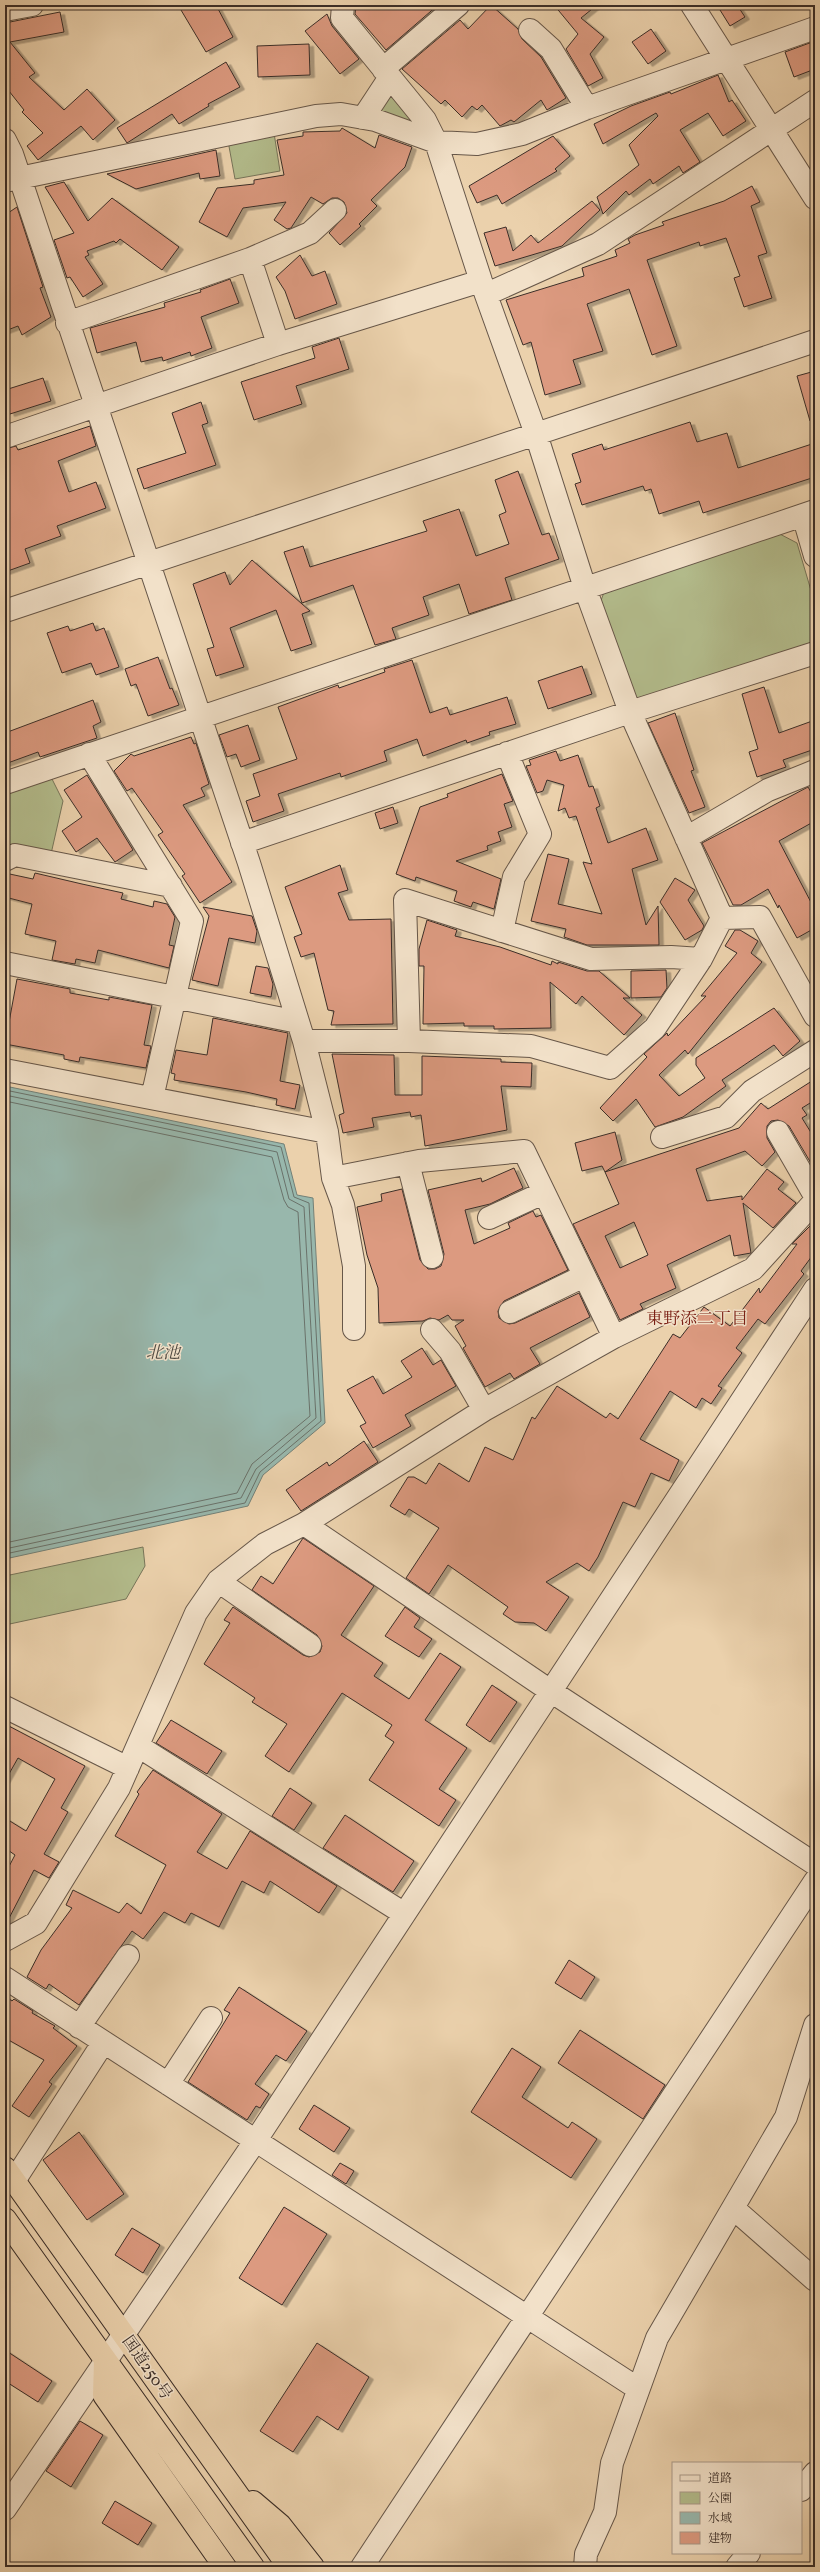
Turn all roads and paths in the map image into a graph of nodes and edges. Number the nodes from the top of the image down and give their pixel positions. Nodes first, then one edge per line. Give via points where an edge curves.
1 (32, 5) edge
2 (343, 5) edge
3 (458, 5) edge
4 (692, 5) edge
5 (5, 10) edge
6 (815, 28) edge
7 (530, 30) dead end
8 (726, 60) junction
9 (386, 73) junction
10 (815, 101) edge
11 (587, 108) junction
12 (363, 118) junction
13 (771, 129) junction
14 (5, 140) edge
15 (436, 142) junction
16 (12, 179) edge
17 (815, 198) edge
18 (335, 210) dead end
19 (250, 259) junction
20 (484, 288) junction
21 (67, 322) junction
22 (815, 341) edge
23 (278, 344) junction
24 (95, 407) junction
25 (536, 434) junction
26 (5, 437) edge
27 (809, 513) edge
28 (815, 556) edge
29 (147, 562) junction
30 (585, 588) junction
31 (5, 611) edge
32 (815, 653) edge
33 (630, 712) junction
34 (201, 716) junction
35 (507, 753) junction
36 (89, 754) junction
37 (815, 771) edge
38 (5, 782) edge
39 (686, 838) junction
40 (242, 843) junction
41 (5, 860) edge
42 (171, 886) junction
43 (722, 918) junction
44 (502, 931) junction
45 (701, 959) junction
46 (5, 963) edge
47 (175, 997) junction
48 (815, 1016) edge
49 (301, 1031) junction
50 (409, 1041) junction
51 (815, 1051) edge
52 (5, 1070) edge
53 (152, 1098) junction
54 (327, 1132) junction
55 (778, 1132) dead end
56 (662, 1138) dead end
57 (408, 1163) junction
58 (333, 1178) junction
59 (543, 1193) junction
60 (812, 1207) edge
61 (489, 1218) dead end
62 (432, 1257) dead end
63 (584, 1276) junction
64 (815, 1289) edge
65 (510, 1312) dead end
66 (354, 1329) dead end
67 (432, 1330) dead end
68 (614, 1337) junction
69 (484, 1410) junction
70 (304, 1524) junction
71 (218, 1581) junction
72 (310, 1645) dead end
73 (549, 1690) junction
74 (5, 1708) edge
75 (138, 1746) junction
76 (128, 1768) junction
77 (815, 1864) edge
78 (815, 1881) edge
79 (403, 1913) junction
80 (5, 1940) edge
81 (128, 1956) dead end
82 (5, 1978) edge
83 (211, 2018) dead end
84 (815, 2025) edge
85 (79, 2027) junction
86 (103, 2043) junction
87 (168, 2084) junction
88 (256, 2140) junction
89 (10, 2175) edge
90 (733, 2208) junction
91 (5, 2219) edge
92 (815, 2280) edge
93 (528, 2317) junction
94 (123, 2332) junction
95 (105, 2361) junction
96 (637, 2388) junction
97 (815, 2473) edge
98 (230, 2481) junction
99 (802, 2489) edge
100 (5, 2509) edge
101 (747, 2554) edge
102 (224, 2567) edge
103 (253, 2567) edge
104 (289, 2567) edge
105 (313, 2567) edge
106 (362, 2567) edge
107 (585, 2567) edge
108 (737, 2567) edge

1 - 5 street
2 - 9 street via 342,18
3 - 9 street
4 - 8 street
6 - 8 street
7 - 11 street via 551,49
8 - 11 street
8 - 13 street
9 - 12 street
9 - 15 street via 425,120
10 - 13 street
11 - 15 street via 522,134 476,144
12 - 15 street
12 - 16 street via 341,114 316,116
13 - 17 street
13 - 20 street via 598,244
14 - 16 street
15 - 20 street
16 - 21 street
18 - 19 street via 310,233
19 - 21 street
19 - 23 street
20 - 23 street
20 - 25 street
21 - 24 street
22 - 25 street
23 - 24 street
24 - 26 street
24 - 29 street
25 - 29 street
25 - 30 street
27 - 28 street
27 - 30 street
29 - 31 street
29 - 34 street
30 - 33 street
30 - 34 street
32 - 33 street
33 - 35 street
33 - 39 street
34 - 36 street
34 - 40 street
35 - 40 street
35 - 44 street via 540,834 514,877
36 - 38 street
36 - 42 street
37 - 39 street via 768,790
39 - 43 street
40 - 49 street
41 - 42 street via 15,855
42 - 47 street via 192,921
43 - 45 street
43 - 48 street via 760,918
44 - 45 street via 591,959
44 - 50 street via 405,900
45 - 50 street via 655,1028 610,1068 531,1046
46 - 47 street
47 - 49 street
47 - 53 street
49 - 50 street
49 - 54 street
51 - 56 street via 752,1091 726,1117
52 - 53 street
53 - 54 street
54 - 58 street
55 - 60 street
57 - 58 street
57 - 59 street via 524,1151
57 - 62 street
58 - 66 street via 343,1205 354,1266
59 - 61 street
59 - 63 street
60 - 68 street via 753,1269
63 - 65 street
63 - 68 street
64 - 73 street
67 - 69 street via 450,1351
68 - 69 street
69 - 70 street
70 - 71 street via 265,1544
70 - 73 street
71 - 72 street
71 - 75 street via 196,1613
73 - 77 street
73 - 79 street
74 - 76 street
75 - 76 street
75 - 79 street
76 - 80 street via 119,1788 36,1923
78 - 93 street
79 - 88 street
81 - 85 street
82 - 85 street
83 - 87 street
84 - 90 street via 786,2117
85 - 86 street
86 - 87 street
86 - 89 street
87 - 88 street
88 - 93 street
88 - 94 street
89 - 94 highway, 国道250号
90 - 92 street
90 - 96 street via 657,2338
91 - 95 highway, 国道250号
93 - 96 street
93 - 106 street
94 - 95 street
94 - 98 highway, 国道250号
95 - 100 street
95 - 102 highway via 104,2394
95 - 103 highway, 国道250号
96 - 107 street via 612,2463 605,2512 586,2554
97 - 99 street
98 - 104 highway, 国道250号
98 - 105 highway via 280,2525
101 - 108 street

